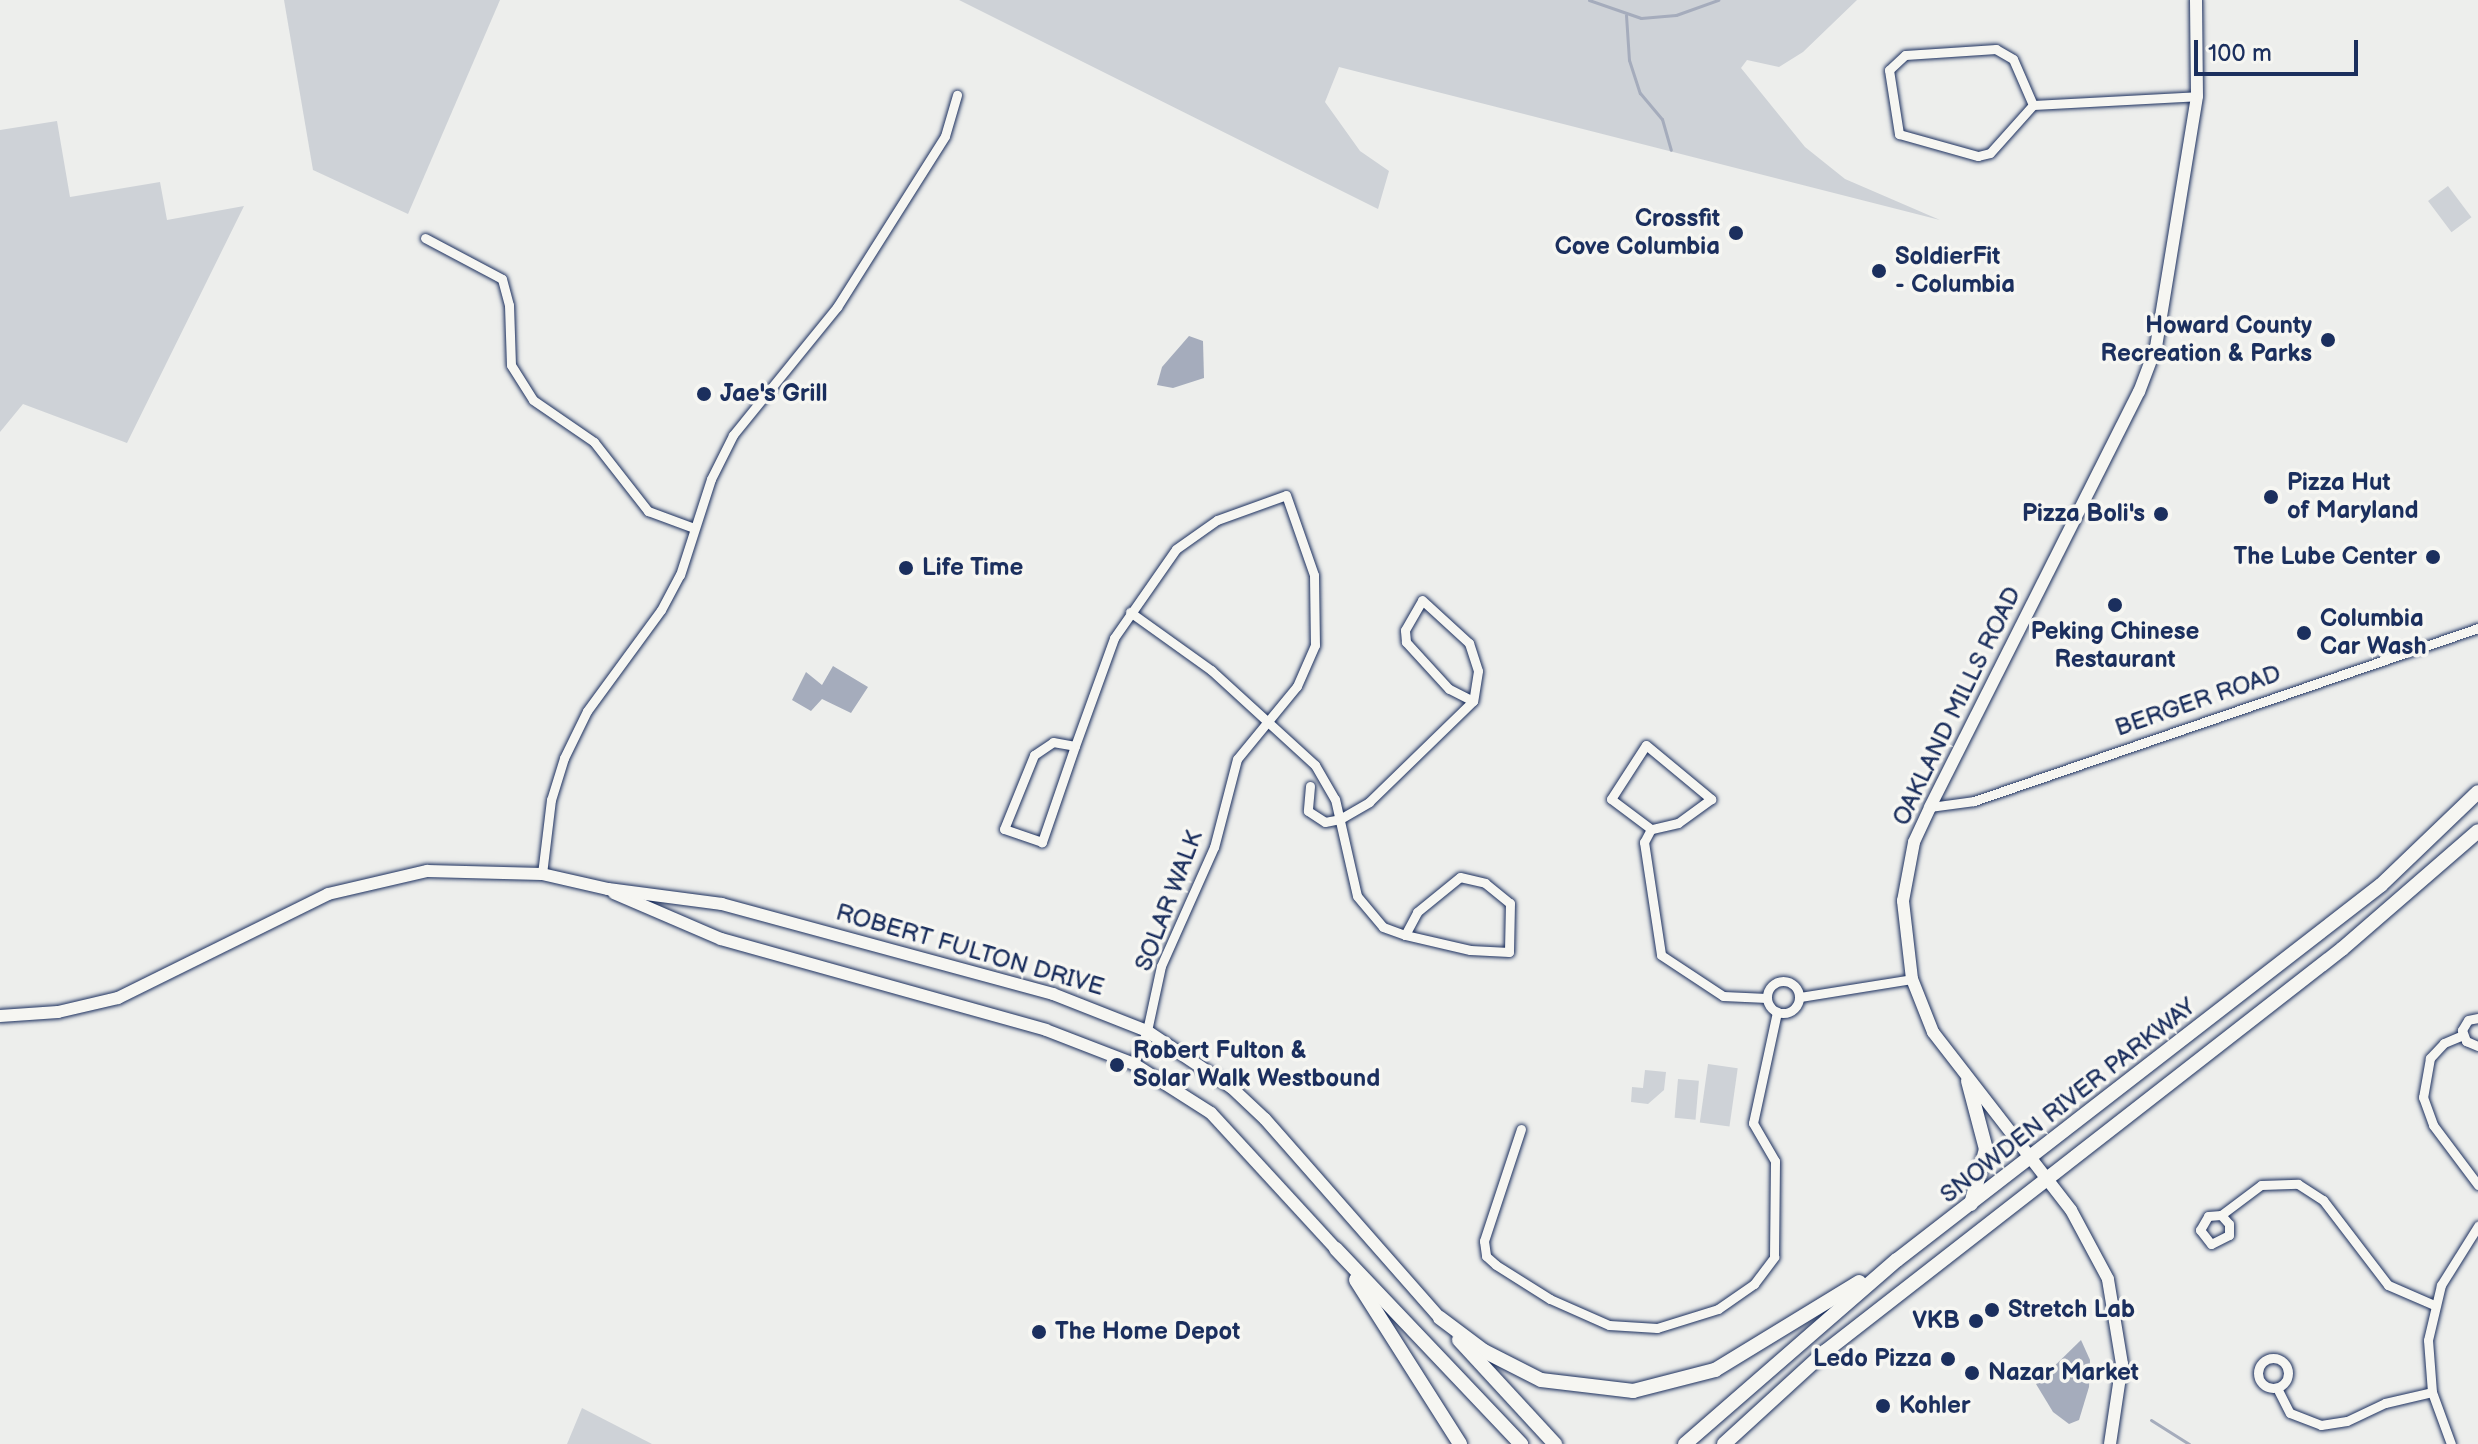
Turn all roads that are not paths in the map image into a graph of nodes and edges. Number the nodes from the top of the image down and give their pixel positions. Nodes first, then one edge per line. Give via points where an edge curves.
1 (2196, 0) edge
2 (957, 95) dead end
3 (2197, 96) junction
4 (2033, 105) junction
5 (425, 238) dead end
6 (694, 528) junction
7 (1130, 612) junction
8 (2478, 628) edge
9 (1473, 701) junction
10 (1267, 718) junction
11 (1075, 746) junction
12 (1310, 786) dead end
13 (2478, 792) edge
14 (1930, 807) junction
15 (1340, 819) junction
16 (1651, 829) junction
17 (2478, 831) edge
18 (542, 874) junction
19 (608, 889) junction
20 (1405, 935) junction
21 (1912, 979) junction
22 (1800, 997) junction
23 (1767, 998) junction
24 (1777, 1012) junction
25 (0, 1016) edge
26 (2478, 1018) edge
27 (1147, 1031) junction
28 (2463, 1035) junction
29 (2478, 1046) edge
30 (1134, 1064) junction
31 (1968, 1081) junction
32 (1521, 1129) dead end
33 (2029, 1160) junction
34 (2045, 1179) junction
35 (2478, 1185) edge
36 (1971, 1204) junction
37 (2221, 1215) dead end
38 (2478, 1226) edge
39 (1336, 1249) junction
40 (1897, 1260) junction
41 (2434, 1305) junction
42 (1440, 1318) junction
43 (2277, 1388) dead end
44 (2432, 1392) junction
45 (1460, 1444) edge
46 (1521, 1444) edge
47 (1555, 1444) edge
48 (1685, 1444) edge
49 (1724, 1444) edge
50 (2110, 1444) edge
51 (2451, 1444) edge

1 - 3 street, OAKLAND MILLS ROAD
2 - 6 street via 945,136 837,307 733,435
3 - 4 street
3 - 14 street, OAKLAND MILLS ROAD via 2171,271 2149,367
4 - 4 street via 1984,156 1905,139 1894,127 1889,70 1905,55 1996,49 2013,59
5 - 6 street via 502,279 509,305 511,365 533,400 594,442 648,511
6 - 18 street via 687,559 661,610 587,711 564,758 551,800
7 - 10 street via 1194,656
7 - 10 street, SOLAR WALK via 1176,549 1201,528 1286,495 1314,575 1318,629 1303,674
7 - 11 street via 1114,638
8 - 14 street, BERGER ROAD via 1974,801
9 - 9 street via 1449,689 1406,642 1405,630 1422,600 1469,643 1478,671
9 - 15 street via 1369,802
10 - 15 street via 1326,780
10 - 27 street, SOLAR WALK via 1232,771 1214,847 1161,966
11 - 11 street via 1042,842 1004,829 1034,755 1053,742
12 - 15 street via 1308,811 1325,822
13 - 33 main road, SNOWDEN RIVER PARKWAY via 2381,885
14 - 21 street, OAKLAND MILLS ROAD via 1905,877 1904,937
15 - 20 street via 1357,896 1383,927
16 - 16 street via 1678,823 1711,799 1646,745 1611,799
16 - 23 street via 1643,851 1661,955 1723,996
17 - 34 main road, SNOWDEN RIVER PARKWAY via 2395,906
18 - 19 street, ROBERT FULTON DRIVE
18 - 25 street, ROBERT FULTON DRIVE via 466,869 363,883 298,907 118,998 58,1012
19 - 27 street, ROBERT FULTON DRIVE via 761,913 1053,994
19 - 30 street, ROBERT FULTON DRIVE via 721,939 1046,1030
20 - 20 street via 1417,912 1460,877 1485,883 1510,903 1509,952 1470,950
21 - 22 street
21 - 31 street, OAKLAND MILLS ROAD via 1933,1032
22 - 23 street via 1795,985 1782,981 1770,987
22 - 24 street via 1792,1011
23 - 24 street
24 - 32 street via 1753,1123 1775,1161 1774,1257 1754,1284 1718,1309 1657,1328 1609,1325 1550,1299 1486,1256 1484,1241
26 - 28 street via 2465,1024
27 - 30 street, SOLAR WALK
27 - 42 street, ROBERT FULTON DRIVE via 1232,1088 1265,1119
28 - 29 street
28 - 35 street via 2444,1043 2430,1058 2423,1097 2433,1125
30 - 39 street, ROBERT FULTON DRIVE via 1211,1113
31 - 33 street, OAKLAND MILLS ROAD
31 - 36 main road via 1986,1149
33 - 34 street, OAKLAND MILLS ROAD
33 - 36 main road, SNOWDEN RIVER PARKWAY
34 - 49 main road, SNOWDEN RIVER PARKWAY via 1826,1351
34 - 50 street, OAKLAND MILLS ROAD via 2085,1230 2116,1309 2122,1387
36 - 40 main road, SNOWDEN RIVER PARKWAY
37 - 41 street via 2261,1185 2298,1184 2323,1200 2388,1285
38 - 41 street via 2449,1267
39 - 45 main road
39 - 46 main road
40 - 42 main road via 1715,1370 1654,1389 1608,1392 1541,1380 1495,1357
40 - 48 main road, SNOWDEN RIVER PARKWAY
41 - 44 street via 2427,1356
42 - 47 main road
43 - 44 street via 2290,1413 2321,1425
44 - 51 street

